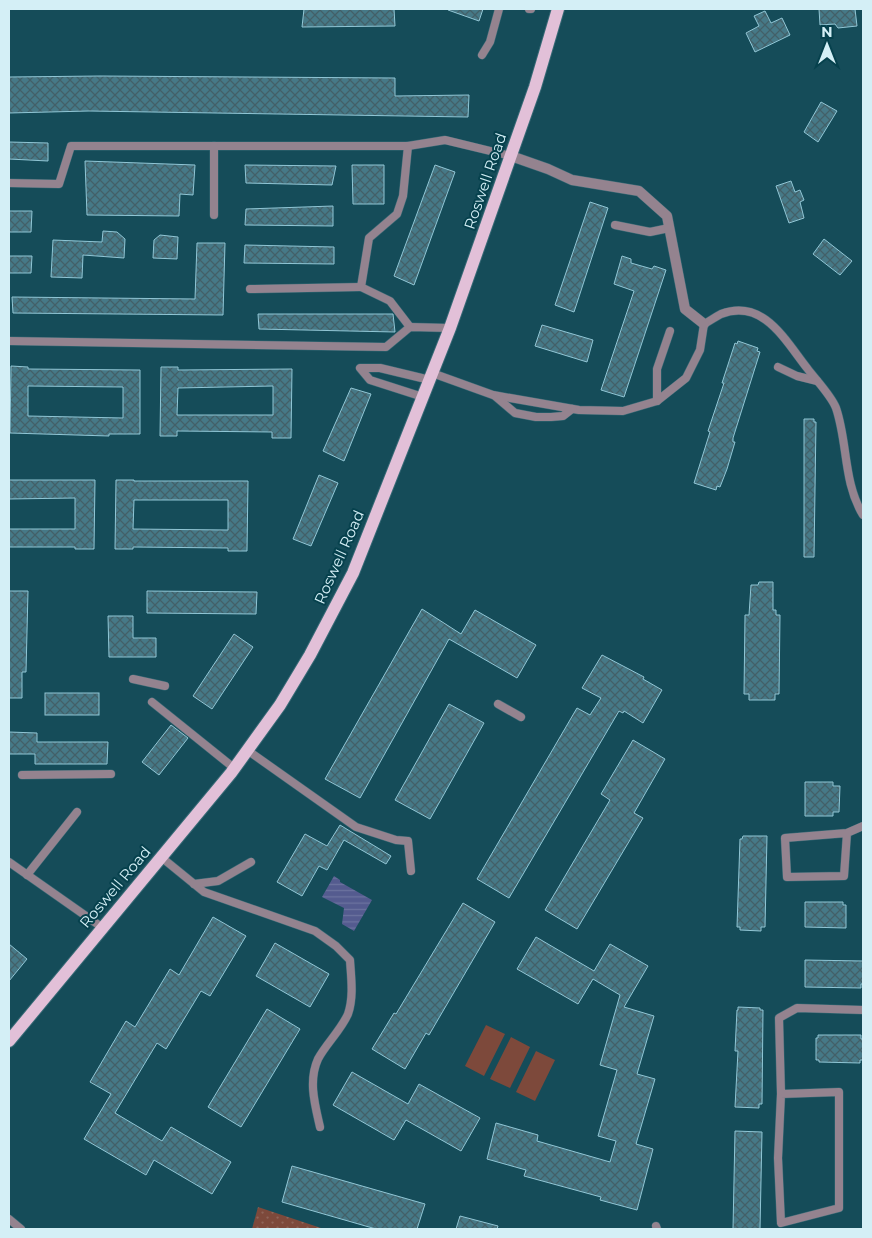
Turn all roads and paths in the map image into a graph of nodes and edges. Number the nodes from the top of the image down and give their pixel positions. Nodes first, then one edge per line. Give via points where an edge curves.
1 (499, 9) edge
2 (558, 9) edge
3 (482, 55) dead end
4 (214, 146) junction
5 (408, 146) junction
6 (511, 156) junction
7 (9, 183) edge
8 (214, 215) dead end
9 (615, 224) dead end
10 (669, 228) junction
11 (361, 287) junction
12 (250, 289) dead end
13 (704, 324) junction
14 (410, 327) junction
15 (450, 328) junction
16 (670, 331) dead end
17 (9, 341) edge
18 (778, 368) dead end
19 (431, 377) junction
20 (817, 381) junction
21 (493, 394) junction
22 (424, 397) junction
23 (657, 401) junction
24 (538, 403) junction
25 (572, 409) junction
26 (536, 417) junction
27 (863, 515) edge
28 (133, 679) dead end
29 (165, 686) dead end
30 (152, 702) dead end
31 (498, 704) dead end
32 (521, 717) dead end
33 (247, 750) junction
34 (234, 768) junction
35 (111, 774) dead end
36 (22, 775) dead end
37 (77, 812) dead end
38 (863, 826) edge
39 (846, 833) junction
40 (161, 857) junction
41 (9, 862) edge
42 (251, 862) dead end
43 (411, 871) dead end
44 (27, 875) junction
45 (194, 884) junction
46 (103, 928) junction
47 (863, 1010) edge
48 (9, 1041) edge
49 (781, 1094) junction
50 (320, 1128) dead end
51 (9, 1219) edge
52 (21, 1229) edge

1 - 3 lane via 490,42
2 - 6 main road, Roswell Road
4 - 5 lane
4 - 7 lane via 71,146 59,184
4 - 8 lane
5 - 6 lane via 445,140
5 - 11 lane via 403,196 397,214 369,238
6 - 10 street via 572,180 639,191 667,216
6 - 15 main road, Roswell Road
9 - 10 lane via 650,232
10 - 13 street via 685,309
11 - 12 lane
11 - 14 lane via 390,301
13 - 20 lane via 721,314 736,311 755,313 775,326
13 - 23 lane via 700,350 686,378
14 - 15 lane
14 - 17 lane via 386,347
15 - 19 main road, Roswell Road
16 - 23 lane via 658,369
18 - 20 lane
19 - 21 lane
19 - 22 main road, Roswell Road
19 - 22 lane via 380,368 360,368 370,380
20 - 27 lane via 835,405 841,424 846,467
21 - 24 lane
21 - 26 lane via 515,413
22 - 33 main road, Roswell Road via 353,573 280,705
23 - 25 lane via 622,411
24 - 25 lane
24 - 26 lane
25 - 26 lane via 563,416
28 - 29 lane
30 - 34 lane
31 - 32 lane
33 - 34 main road, Roswell Road
33 - 43 lane via 356,827 408,841
34 - 40 main road, Roswell Road
35 - 36 lane
37 - 44 lane
38 - 39 lane
39 - 39 lane via 844,876 787,878 785,838
40 - 45 lane
40 - 46 main road, Roswell Road
41 - 44 lane
42 - 45 lane via 218,881
44 - 46 lane
45 - 50 lane via 204,892 315,931 350,960 352,987 348,1013 318,1059 313,1076 312,1094
46 - 48 main road, Roswell Road
47 - 49 lane via 797,1008 779,1018
49 - 49 lane via 778,1158 781,1223 839,1208 840,1156 838,1092
51 - 52 lane

